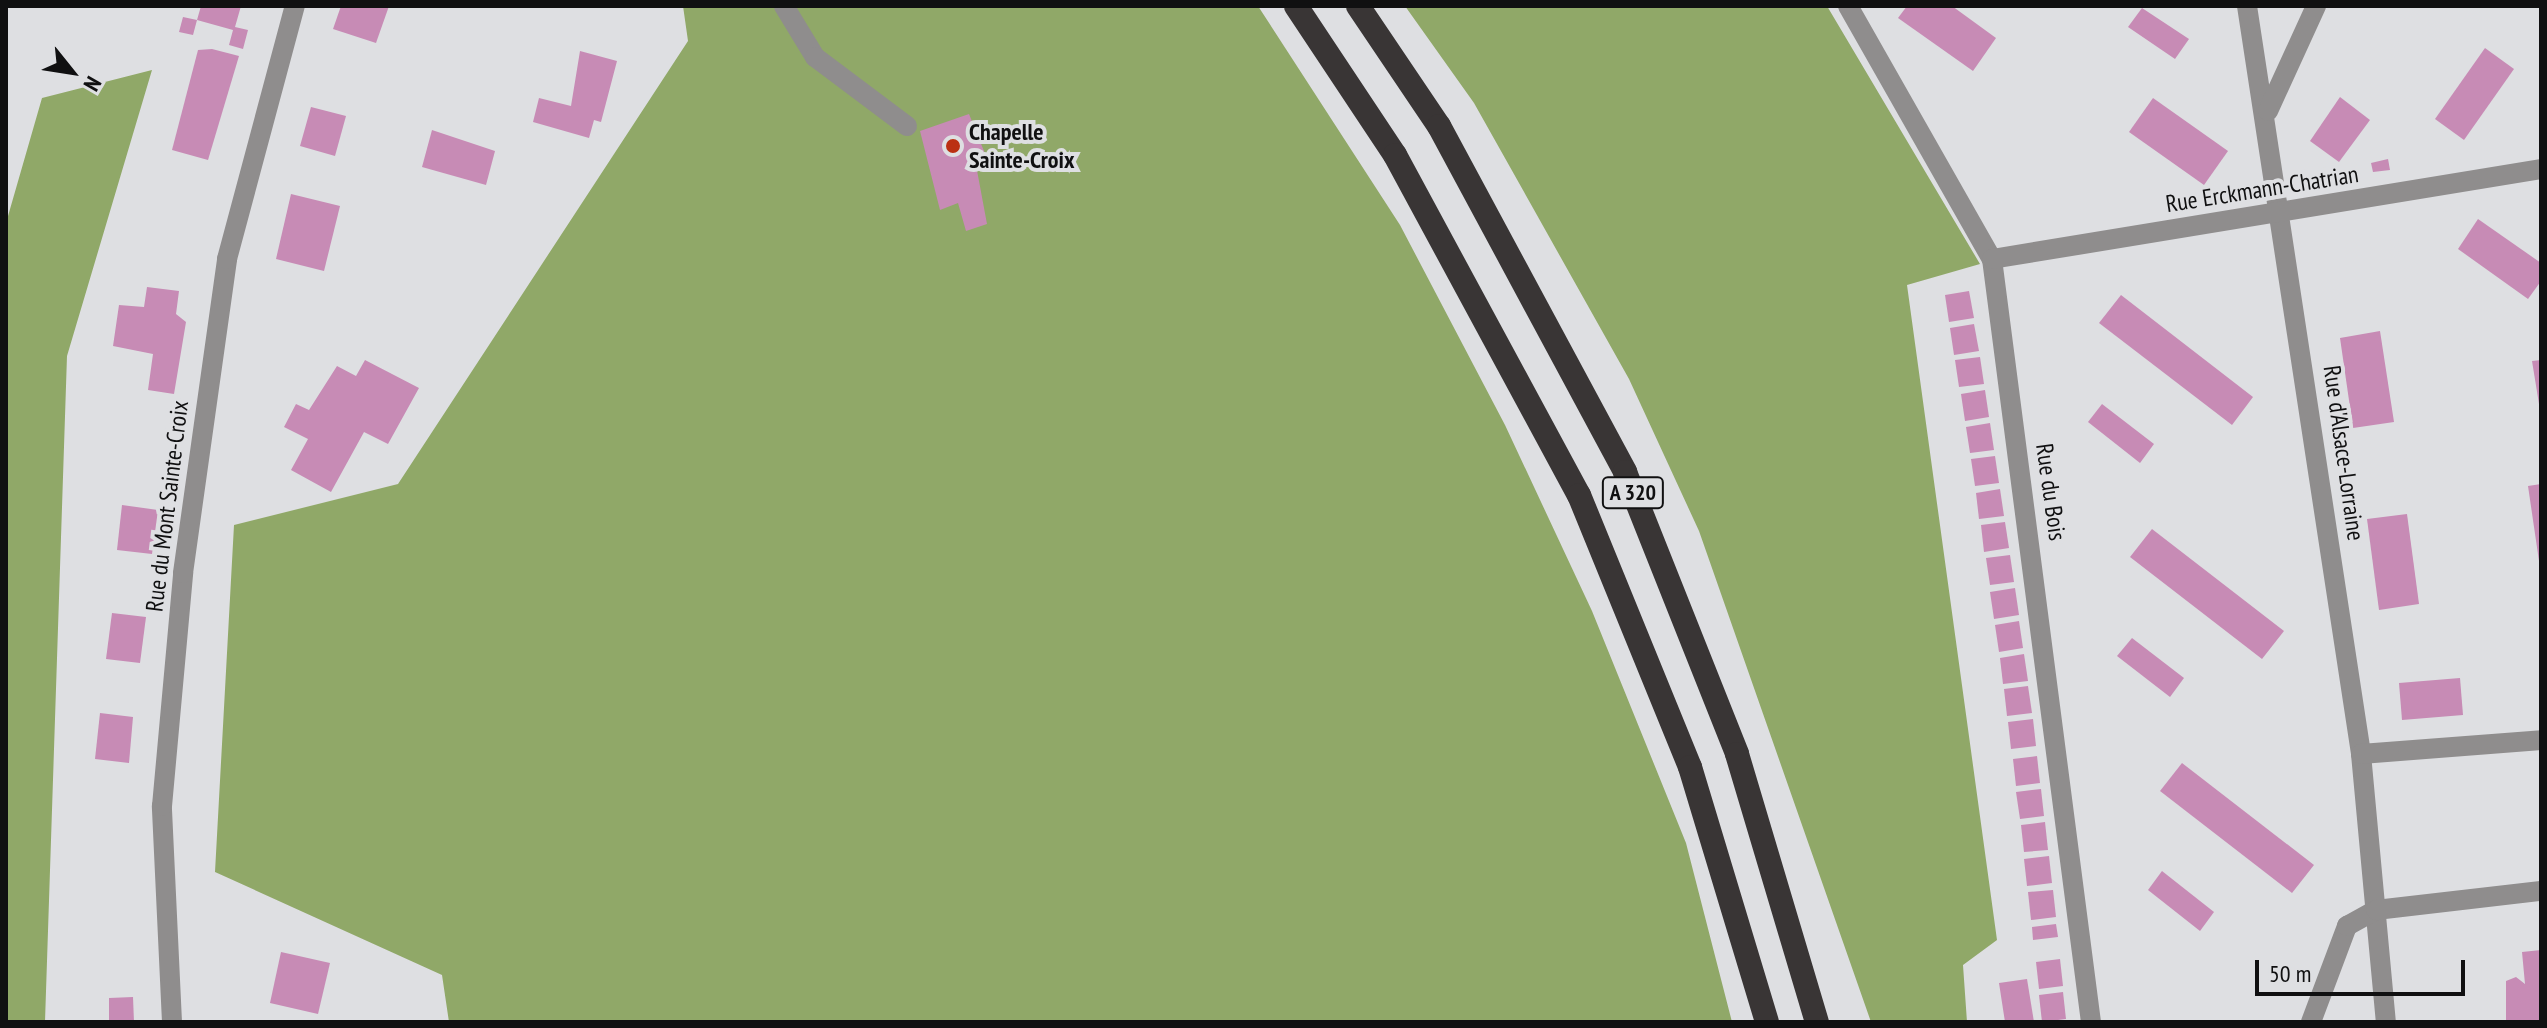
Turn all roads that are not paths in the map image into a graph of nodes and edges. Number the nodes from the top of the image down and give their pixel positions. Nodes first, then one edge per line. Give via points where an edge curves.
1 (295, 6) edge
2 (784, 6) edge
3 (1296, 6) edge
4 (1358, 6) edge
5 (1848, 6) edge
6 (2247, 6) edge
7 (2316, 6) edge
8 (2268, 111) junction
9 (907, 126) dead end
10 (2541, 169) edge
11 (2283, 212) junction
12 (1992, 259) junction
13 (2541, 740) edge
14 (2361, 754) junction
15 (2541, 891) edge
16 (2376, 910) junction
17 (172, 1022) edge
18 (1767, 1022) edge
19 (1817, 1022) edge
20 (2091, 1022) edge
21 (2311, 1022) edge
22 (2386, 1022) edge

1 - 17 street, Rue du Mont Sainte-Croix via 227,259 183,573 162,806
2 - 9 street via 815,57
3 - 18 highway, A 320 via 1395,155 1579,495 1690,767
4 - 19 highway, A 320 via 1439,126 1625,472 1737,754
5 - 12 street, Rue du Bois
6 - 8 street, Rue d'Alsace-Lorraine
7 - 8 street
8 - 11 street, Rue d'Alsace-Lorraine
10 - 11 street, Rue Erckmann-Chatrian
11 - 12 street, Rue Erckmann-Chatrian
11 - 14 street, Rue d'Alsace-Lorraine
12 - 20 street, Rue du Bois
13 - 14 street
14 - 16 street, Rue d'Alsace-Lorraine
15 - 16 street
16 - 21 street via 2347,926
16 - 22 street, Rue d'Alsace-Lorraine

